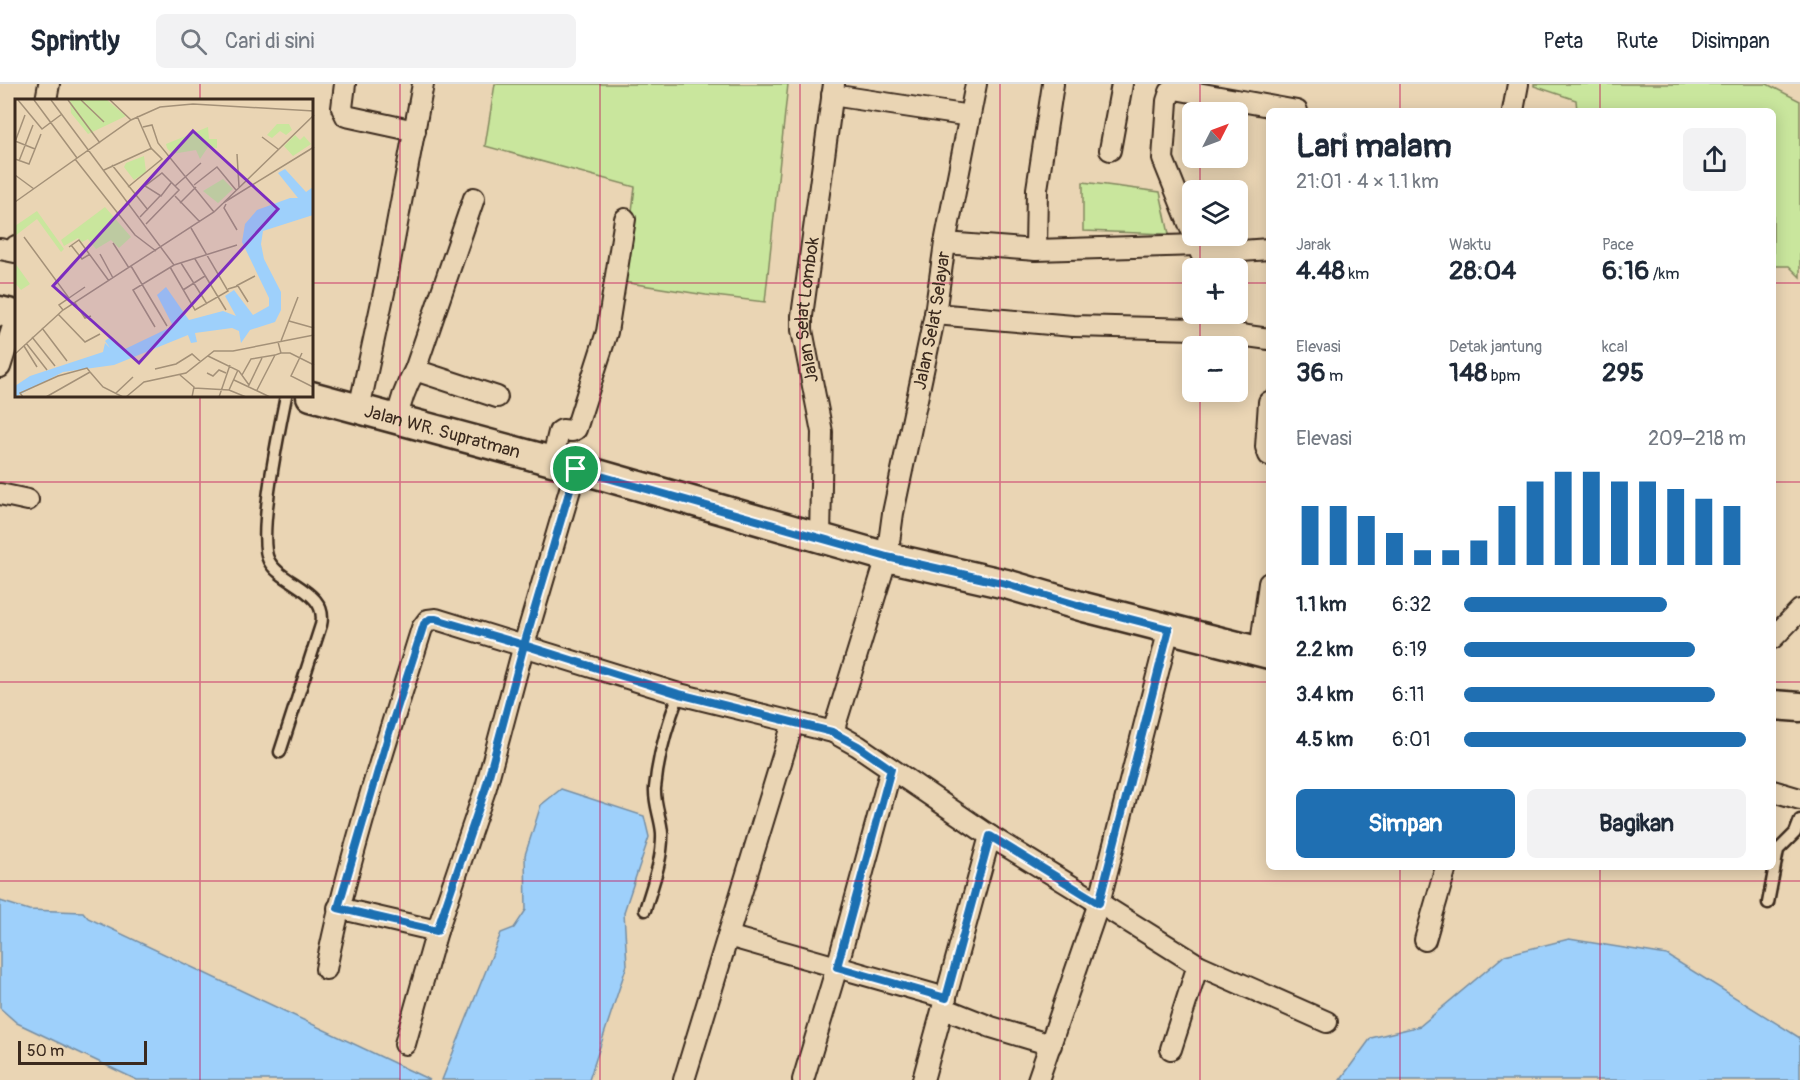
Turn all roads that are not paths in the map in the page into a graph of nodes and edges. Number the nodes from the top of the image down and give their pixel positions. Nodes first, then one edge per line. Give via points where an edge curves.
1 (49, 84) edge
2 (345, 84) edge
3 (423, 84) edge
4 (976, 84) edge
5 (1053, 84) edge
6 (1122, 84) edge
7 (1518, 84) edge
8 (833, 90) edge
9 (46, 99) edge
10 (1280, 108) edge
11 (1514, 108) edge
12 (970, 116) junction
13 (415, 130) junction
14 (1110, 150) dead end
15 (474, 198) dead end
16 (625, 219) dead end
17 (945, 243) junction
18 (1197, 247) edge
19 (1266, 249) edge
20 (1036, 250) junction
21 (0, 311) edge
22 (935, 314) junction
23 (15, 316) edge
24 (15, 319) edge
25 (1182, 322) edge
26 (1210, 324) edge
27 (1266, 338) edge
28 (0, 367) edge
29 (415, 370) junction
30 (361, 395) junction
31 (314, 396) edge
32 (497, 397) dead end
33 (286, 398) edge
34 (401, 404) junction
35 (560, 452) junction
36 (0, 494) edge
37 (28, 500) dead end
38 (820, 538) junction
39 (888, 551) junction
40 (1800, 610) edge
41 (1266, 625) edge
42 (1169, 629) junction
43 (1776, 635) edge
44 (524, 645) junction
45 (1264, 653) edge
46 (679, 694) junction
47 (1776, 705) edge
48 (1800, 707) edge
49 (793, 723) junction
50 (832, 732) junction
51 (280, 752) dead end
52 (891, 769) junction
53 (1776, 792) edge
54 (1800, 799) edge
55 (1800, 820) edge
56 (990, 836) junction
57 (1776, 861) edge
58 (1445, 870) edge
59 (1774, 870) edge
60 (1099, 903) junction
61 (1768, 903) dead end
62 (338, 908) junction
63 (645, 910) dead end
64 (437, 931) junction
65 (728, 936) junction
66 (1425, 940) dead end
67 (1198, 965) junction
68 (837, 967) junction
69 (326, 969) dead end
70 (944, 1003) junction
71 (1327, 1022) dead end
72 (405, 1044) dead end
73 (1052, 1045) junction
74 (1171, 1049) dead end
75 (684, 1080) edge
76 (803, 1080) edge
77 (923, 1080) edge
78 (1038, 1080) edge

1 - 9 street
2 - 13 street via 342,108 346,116
3 - 13 street
4 - 12 street, Jalan Selat Selayar
5 - 20 street via 1037,189
6 - 14 street
7 - 11 street
8 - 12 street
8 - 38 street, Jalan Selat Lombok via 801,316 822,432
10 - 18 street via 1175,89 1170,92 1163,159
12 - 17 street, Jalan Selat Selayar
13 - 30 street
15 - 29 street
16 - 35 street via 607,332 575,430 562,430
17 - 20 street
17 - 22 street, Jalan Selat Selayar
18 - 19 street
18 - 20 street
21 - 23 street
22 - 25 street via 1073,326
22 - 39 street, Jalan Selat Selayar
24 - 28 street
26 - 27 street
29 - 32 street
29 - 34 street
30 - 31 street, Jalan WR. Supratman
30 - 34 street, Jalan WR. Supratman
33 - 51 lane via 270,488 266,553 278,571 314,598 323,616
34 - 35 street, Jalan WR. Supratman
35 - 38 street, Jalan WR. Supratman
35 - 44 street
36 - 37 street
38 - 39 street, Jalan WR. Supratman
39 - 42 street, Jalan WR. Supratman
39 - 50 street, Jalan Selat Selayar
40 - 43 street
41 - 45 street
42 - 45 street, Jalan WR. Supratman
42 - 60 street
44 - 46 street
44 - 62 street via 436,619 424,624
44 - 64 street via 486,787
46 - 49 street
46 - 63 lane via 665,732 658,769 655,799 662,845
47 - 48 street
49 - 50 street
49 - 65 street
50 - 52 street
52 - 56 street
52 - 68 street
53 - 54 street
55 - 57 lane via 1795,833 1778,850
56 - 60 street
56 - 70 street
58 - 66 street
59 - 61 lane
60 - 67 street
60 - 73 street
62 - 64 street
62 - 69 street
64 - 72 street
65 - 68 street
65 - 75 street
67 - 71 street
67 - 74 street
68 - 70 street
68 - 76 street
70 - 73 street via 992,1027
70 - 77 street
73 - 78 street

